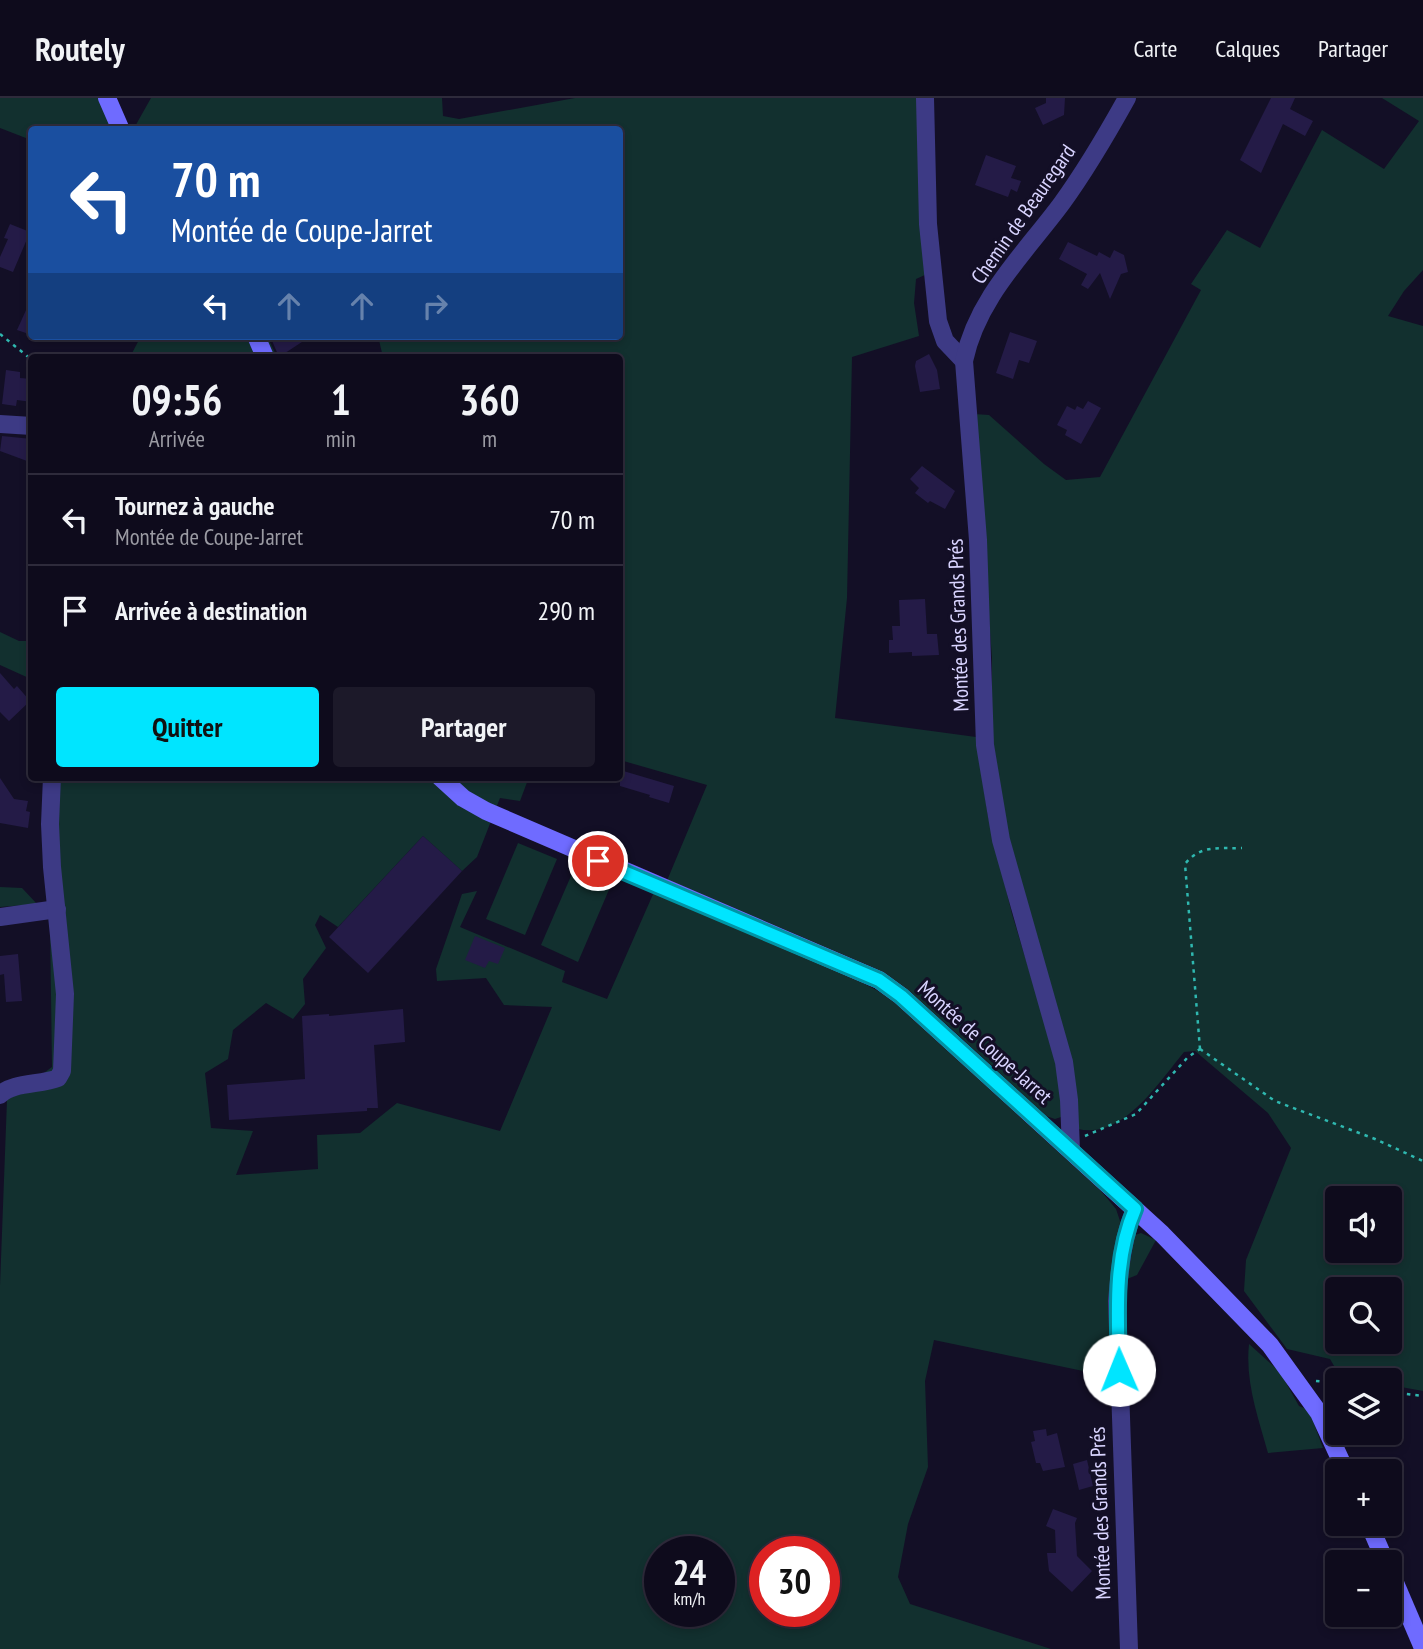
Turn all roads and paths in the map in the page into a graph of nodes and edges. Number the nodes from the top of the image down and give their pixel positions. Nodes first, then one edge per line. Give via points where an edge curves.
1 (107, 98) edge
2 (925, 98) edge
3 (1127, 98) edge
4 (119, 126) edge
5 (0, 334) edge
6 (28, 357) edge
7 (964, 361) junction
8 (0, 424) edge
9 (28, 426) edge
10 (52, 781) edge
11 (444, 781) edge
12 (1242, 848) dead end
13 (57, 909) junction
14 (0, 918) edge
15 (1200, 1049) junction
16 (0, 1095) edge
17 (1071, 1147) junction
18 (1423, 1161) edge
19 (1135, 1209) junction
20 (1402, 1393) edge
21 (1423, 1396) edge
22 (1340, 1459) edge
23 (1402, 1599) edge
24 (1423, 1648) edge
25 (1129, 1649) edge

1 - 4 main road
2 - 7 street via 928,224 938,321 945,341
3 - 7 street, Chemin de Beauregard via 1062,202 1000,283 968,340
5 - 6 path
7 - 17 street, Montée des Grands Prés via 978,540 985,745 1002,840 1064,1062
8 - 9 street
10 - 13 street via 50,824
11 - 17 main road, Montée de Coupe-Jarret via 486,811 879,980
12 - 15 path via 1194,852 1185,864
13 - 14 street
13 - 16 street via 65,994 62,1071 46,1083 10,1088
15 - 17 path via 1188,1056 1136,1114
15 - 18 path via 1275,1101
17 - 19 main road, Montée de Coupe-Jarret
19 - 22 main road, Montée de Coupe-Jarret via 1270,1345 1319,1413
19 - 25 street, Montée des Grands Prés via 1121,1254 1118,1301
20 - 21 path
23 - 24 main road

